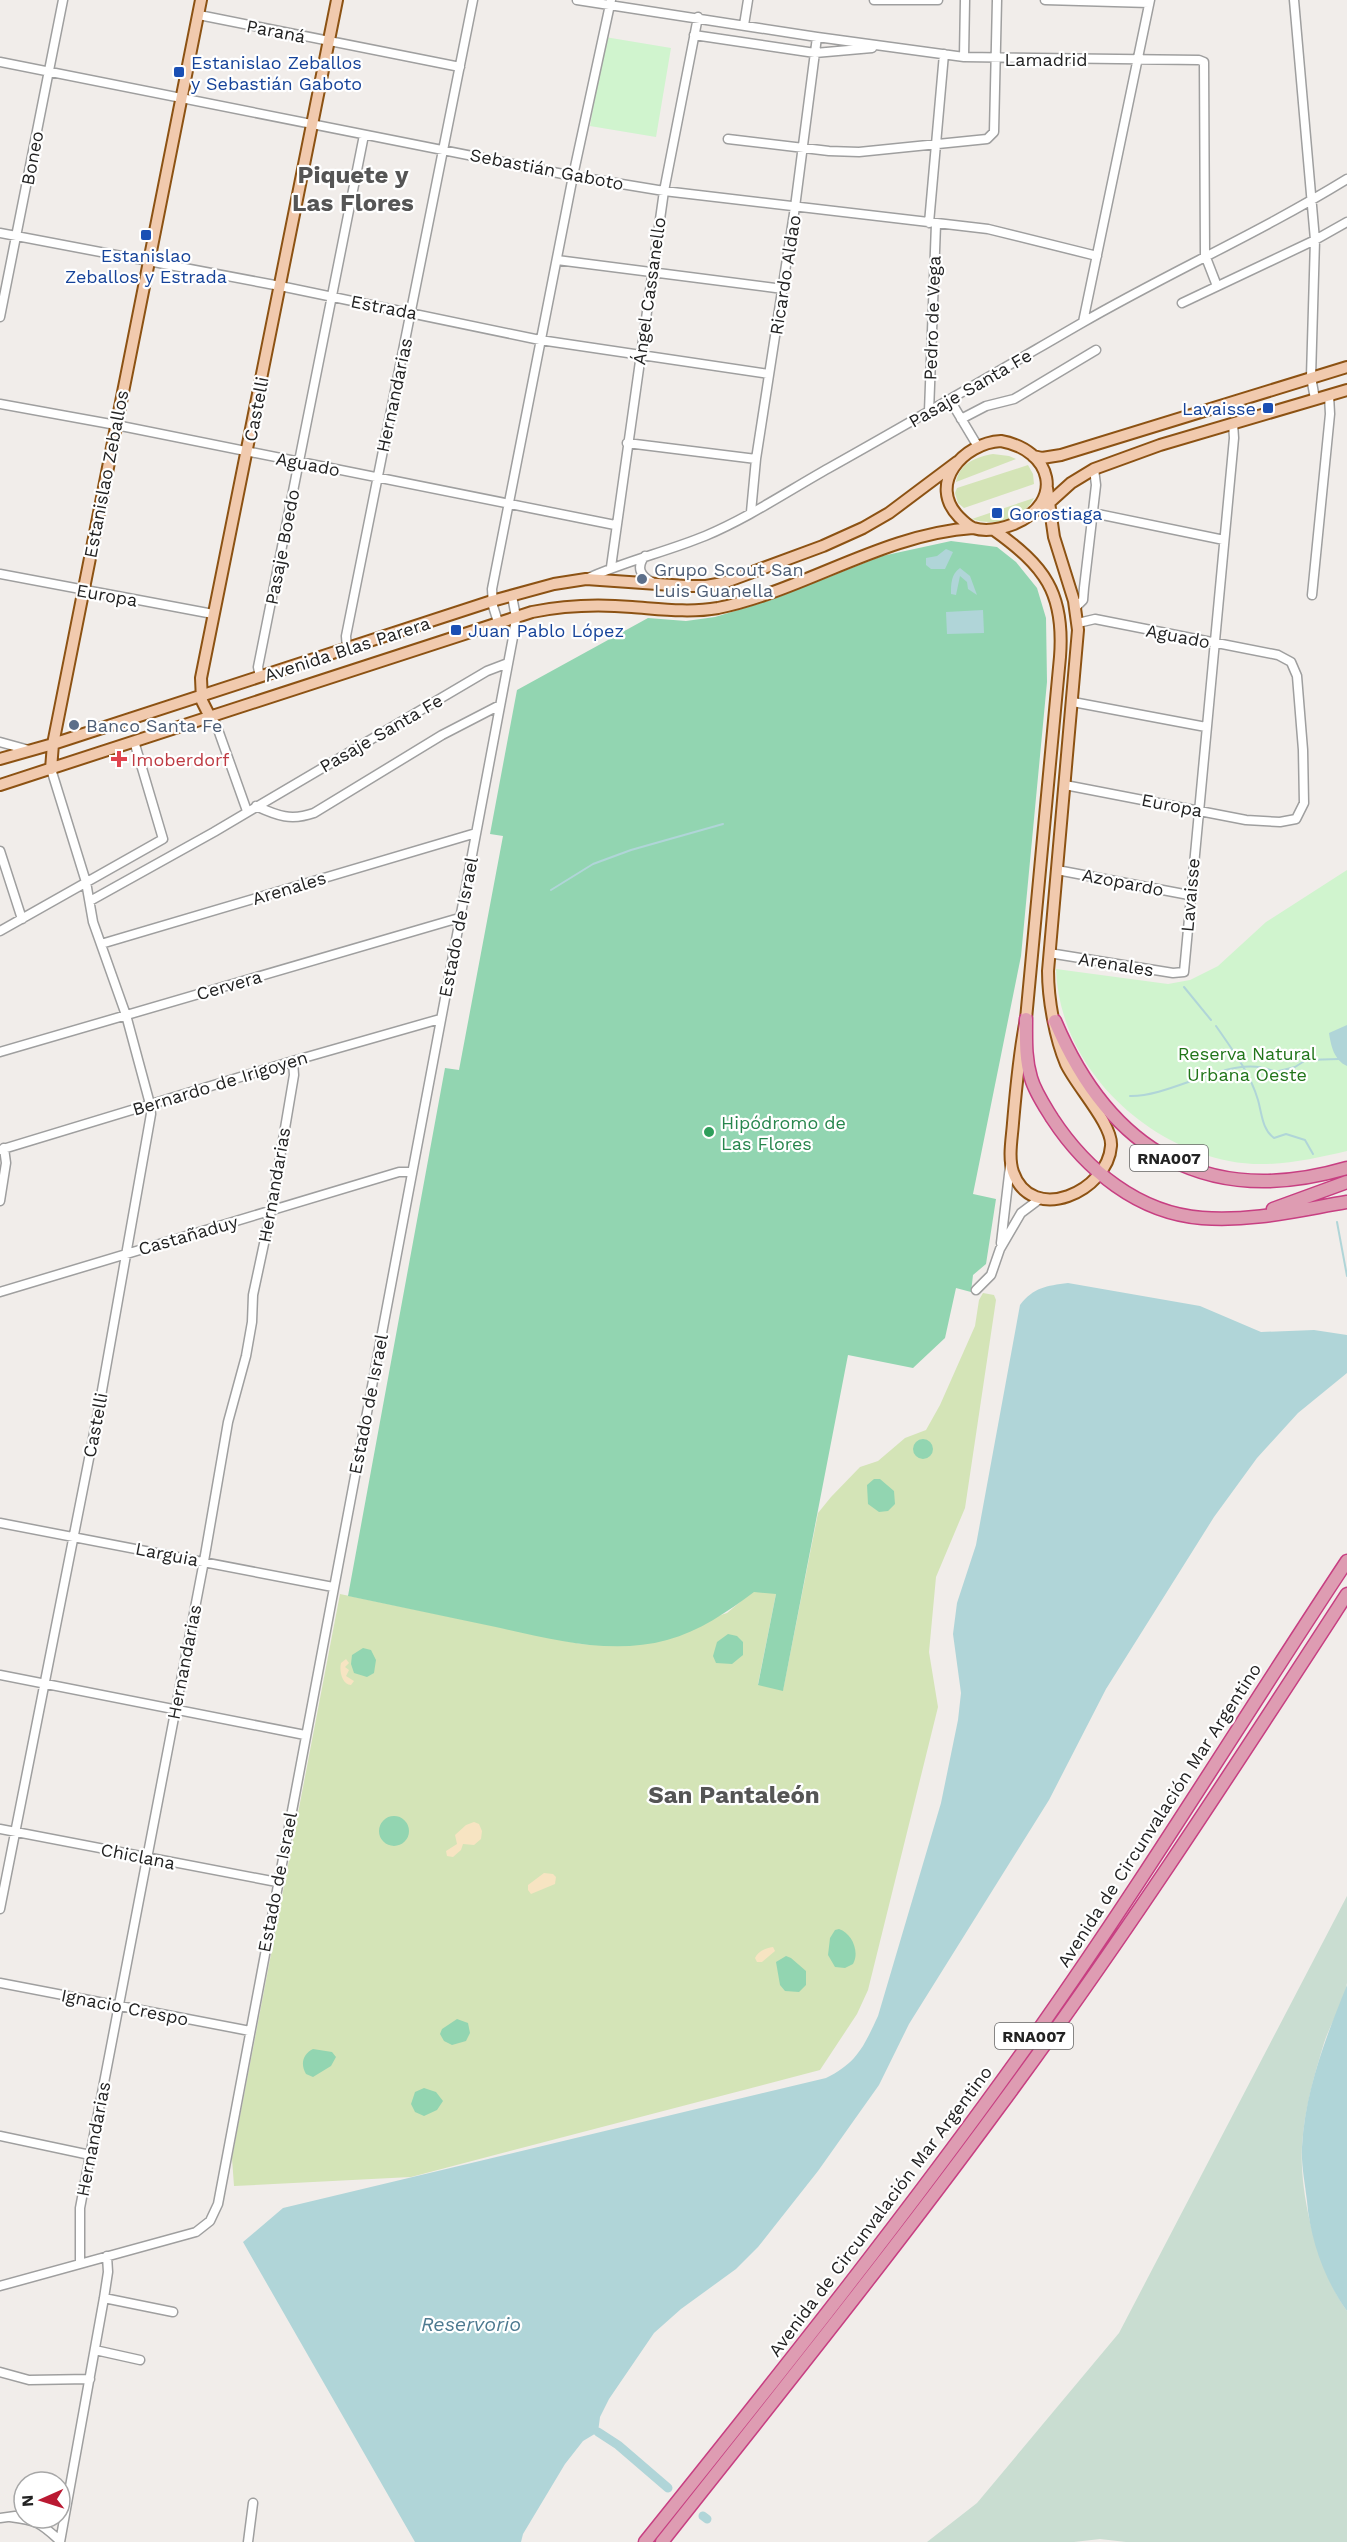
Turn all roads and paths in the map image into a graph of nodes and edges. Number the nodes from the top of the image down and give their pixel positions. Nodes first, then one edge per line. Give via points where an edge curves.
1 (63, 0) edge
2 (201, 0) edge
3 (338, 0) edge
4 (473, 0) edge
5 (578, 0) edge
6 (748, 0) edge
7 (874, 0) edge
8 (938, 0) edge
9 (965, 0) edge
10 (997, 0) edge
11 (1045, 0) edge
12 (1294, 0) edge
13 (611, 2) edge
14 (1149, 2) edge
15 (199, 15) junction
16 (698, 17) junction
17 (744, 25) junction
18 (694, 34) junction
19 (817, 37) junction
20 (329, 41) junction
21 (887, 47) junction
22 (815, 53) junction
23 (944, 54) junction
24 (964, 57) junction
25 (996, 58) junction
26 (1137, 60) junction
27 (0, 62) edge
28 (460, 67) junction
29 (49, 71) junction
30 (182, 98) junction
31 (312, 125) junction
32 (364, 135) junction
33 (728, 139) dead end
34 (937, 143) junction
35 (802, 147) junction
36 (443, 150) junction
37 (573, 176) junction
38 (1347, 179) edge
39 (664, 191) junction
40 (1312, 201) junction
41 (795, 207) junction
42 (1347, 222) edge
43 (932, 223) junction
44 (0, 233) edge
45 (16, 237) junction
46 (1315, 240) junction
47 (1205, 255) junction
48 (1097, 256) junction
49 (557, 260) junction
50 (148, 262) junction
51 (652, 272) junction
52 (280, 286) junction
53 (1217, 286) junction
54 (783, 289) junction
55 (332, 297) junction
56 (1182, 303) dead end
57 (411, 312) junction
58 (0, 316) edge
59 (1083, 322) junction
60 (540, 340) junction
61 (1096, 350) dead end
62 (640, 355) junction
63 (1347, 367) edge
64 (769, 374) junction
65 (1311, 377) junction
66 (1347, 390) edge
67 (1329, 395) junction
68 (1315, 399) junction
69 (950, 400) junction
70 (0, 404) edge
71 (929, 412) junction
72 (961, 419) junction
73 (1233, 423) junction
74 (116, 425) junction
75 (627, 443) junction
76 (977, 445) junction
77 (247, 453) junction
78 (1033, 456) junction
79 (756, 459) junction
80 (957, 462) junction
81 (299, 463) junction
82 (1094, 469) junction
83 (376, 478) junction
84 (1047, 489) junction
85 (1050, 502) junction
86 (508, 504) junction
87 (1038, 509) junction
88 (751, 512) junction
89 (1093, 513) junction
90 (615, 525) junction
91 (973, 528) junction
92 (994, 530) junction
93 (1224, 540) junction
94 (645, 556) junction
95 (611, 567) junction
96 (0, 574) edge
97 (586, 579) junction
98 (652, 582) junction
99 (83, 591) junction
100 (1312, 595) dead end
101 (512, 596) junction
102 (492, 601) junction
103 (1076, 607) junction
104 (213, 614) junction
105 (516, 617) junction
106 (498, 622) junction
107 (1078, 623) junction
108 (1215, 644) junction
109 (347, 649) junction
110 (508, 663) junction
111 (260, 677) junction
112 (201, 694) junction
113 (1073, 702) junction
114 (500, 705) junction
115 (210, 717) junction
116 (1206, 727) junction
117 (134, 741) junction
118 (0, 742) edge
119 (53, 744) junction
120 (29, 750) junction
121 (0, 759) edge
122 (1050, 761) junction
123 (1067, 763) junction
124 (51, 769) junction
125 (0, 785) edge
126 (1065, 785) junction
127 (256, 806) junction
128 (1198, 810) junction
129 (247, 811) junction
130 (1280, 822) joint
131 (476, 833) junction
132 (0, 851) edge
133 (1057, 870) junction
134 (86, 882) junction
135 (1189, 895) junction
136 (90, 901) junction
137 (459, 918) junction
138 (22, 919) junction
139 (0, 931) edge
140 (101, 944) junction
141 (1049, 953) junction
142 (1184, 972) joint
143 (126, 1015) junction
144 (440, 1019) junction
145 (1026, 1019) junction
146 (1055, 1021) junction
147 (0, 1052) edge
148 (292, 1061) junction
149 (150, 1104) junction
150 (2, 1149) edge
151 (1011, 1157) junction
152 (1347, 1168) edge
153 (411, 1172) junction
154 (1099, 1173) junction
155 (1347, 1182) edge
156 (1041, 1198) junction
157 (0, 1201) edge
158 (1347, 1202) edge
159 (271, 1211) junction
160 (1250, 1217) junction
161 (1000, 1249) junction
162 (127, 1253) junction
163 (976, 1290) dead end
164 (0, 1292) edge
165 (0, 1523) edge
166 (74, 1536) junction
167 (1347, 1550) edge
168 (204, 1561) junction
169 (1347, 1562) edge
170 (333, 1587) junction
171 (1347, 1594) edge
172 (0, 1675) edge
173 (44, 1684) junction
174 (1263, 1688) junction
175 (175, 1709) junction
176 (305, 1735) junction
177 (0, 1829) edge
178 (15, 1832) junction
179 (147, 1859) junction
180 (277, 1882) junction
181 (0, 1910) edge
182 (0, 1983) edge
183 (118, 2006) junction
184 (250, 2031) junction
185 (0, 2136) edge
186 (90, 2155) junction
187 (108, 2256) junction
188 (80, 2263) junction
189 (0, 2286) edge
190 (104, 2298) junction
191 (173, 2312) dead end
192 (95, 2350) junction
193 (140, 2360) dead end
194 (0, 2372) edge
195 (90, 2379) junction
196 (71, 2470) edge
197 (253, 2503) dead end
198 (10, 2517) joint
199 (0, 2518) edge
200 (665, 2538) edge
201 (60, 2542) edge
202 (248, 2542) edge
203 (645, 2542) edge

1 - 29 street, Boneo
2 - 15 main road, Estanislao Zeballos
3 - 20 main road, Castelli
4 - 28 street, Hernandarias
5 - 13 street, Lamadrid
6 - 17 street
7 - 8 street
9 - 24 street
10 - 25 street
11 - 14 street
12 - 40 street
13 - 16 street, Lamadrid
13 - 37 street
14 - 26 street
15 - 20 street, Paraná
15 - 30 main road, Estanislao Zeballos
16 - 17 street, Lamadrid
16 - 18 street, Ángel Cassanello
17 - 19 street, Lamadrid
18 - 22 street, Lamadrid
18 - 39 street, Ángel Cassanello
19 - 21 street, Lamadrid
19 - 22 street, Ricardo Aldao
20 - 28 street, Paraná
20 - 31 main road, Castelli
21 - 22 street, Lamadrid
21 - 23 street, Lamadrid
22 - 35 street, Ricardo Aldao
23 - 24 street, Lamadrid
23 - 34 street, Pedro de Vega
24 - 25 street, Lamadrid
25 - 26 street, Lamadrid
25 - 34 street via 994,132 987,139
26 - 47 street, Lamadrid via 1204,63
26 - 48 street
27 - 29 street, Sebastián Gaboto
28 - 36 street, Hernandarias
29 - 30 street, Sebastián Gaboto
29 - 45 street, Boneo
30 - 31 street, Sebastián Gaboto
30 - 50 main road, Estanislao Zeballos
31 - 32 street, Sebastián Gaboto
31 - 52 main road, Castelli
32 - 36 street, Sebastián Gaboto
32 - 55 street, Pasaje Boedo
33 - 35 street
34 - 35 street via 859,152
34 - 43 street, Pedro de Vega
35 - 41 street, Ricardo Aldao
36 - 37 street, Sebastián Gaboto
36 - 57 street, Hernandarias
37 - 39 street, Sebastián Gaboto
37 - 49 street
38 - 40 street, Pasaje Santa Fe
39 - 41 street, Sebastián Gaboto
39 - 51 street, Ángel Cassanello
40 - 46 street
40 - 47 street, Pasaje Santa Fe
41 - 43 street, Sebastián Gaboto
41 - 54 street, Ricardo Aldao
42 - 46 street
43 - 48 street, Sebastián Gaboto via 988,229
43 - 71 street, Pedro de Vega
44 - 45 street, Estrada
45 - 50 street, Estrada
45 - 58 street, Boneo
46 - 53 street
46 - 65 street
47 - 53 street
47 - 59 street, Pasaje Santa Fe
48 - 59 street
49 - 51 street
49 - 60 street
50 - 52 street, Estrada
50 - 74 main road, Estanislao Zeballos
51 - 54 street
51 - 62 street, Ángel Cassanello
52 - 55 street, Estrada
52 - 77 main road, Castelli
53 - 56 street
54 - 64 street, Ricardo Aldao
55 - 57 street, Estrada
55 - 81 street, Pasaje Boedo
57 - 60 street, Estrada
57 - 83 street, Hernandarias
59 - 69 street, Pasaje Santa Fe
60 - 62 street, Estrada
60 - 86 street
61 - 72 street via 1014,399 986,405
62 - 64 street, Estrada
62 - 75 street, Ángel Cassanello
63 - 65 main road
64 - 79 street, Ricardo Aldao
65 - 68 street
65 - 78 main road via 1061,455
66 - 67 main road
67 - 68 main road
67 - 100 street
68 - 73 main road
69 - 71 street, Pasaje Santa Fe
69 - 72 street, Pedro de Vega
70 - 74 street, Aguado
71 - 88 street, Pasaje Santa Fe
72 - 76 street, Pedro de Vega
73 - 82 main road
73 - 93 street, Lavaisse
74 - 77 street, Aguado
74 - 99 main road, Estanislao Zeballos
75 - 79 street
75 - 90 street, Ángel Cassanello
76 - 78 main road via 1013,443
76 - 80 main road
77 - 81 street, Aguado
77 - 104 main road, Castelli
78 - 84 main road via 1044,473
79 - 88 street, Ricardo Aldao
80 - 91 main road via 949,481 950,505
80 - 98 main road, Avenida Blas Parera via 889,513 823,546 723,583 706,586
81 - 83 street, Aguado
81 - 111 street, Pasaje Boedo via 258,667
82 - 85 main road
82 - 89 street
83 - 86 street, Aguado
83 - 109 street, Hernandarias via 346,636
84 - 85 main road
84 - 87 main road
85 - 87 main road
85 - 103 main road via 1054,537
86 - 90 street, Aguado
86 - 102 street
87 - 92 main road via 1020,522
88 - 94 street, Pasaje Santa Fe via 706,536
89 - 93 street
89 - 103 street via 1083,600
90 - 95 street, Ángel Cassanello
91 - 92 main road
91 - 105 main road, Avenida Blas Parera via 928,533 757,597 716,608 575,605
92 - 122 main road via 1032,559 1058,607 1061,640
93 - 108 street, Lavaisse
94 - 95 street, Pasaje Santa Fe
94 - 98 street via 639,569
95 - 97 street, Pasaje Santa Fe
96 - 99 street, Europa
97 - 98 main road, Avenida Blas Parera
97 - 101 main road, Avenida Blas Parera
99 - 104 street, Europa
99 - 119 main road, Estanislao Zeballos
101 - 102 main road, Avenida Blas Parera
101 - 105 street, Estado de Israel
102 - 106 street
102 - 109 main road, Avenida Blas Parera
103 - 107 main road
104 - 112 main road, Castelli
105 - 106 main road, Avenida Blas Parera
105 - 110 street, Estado de Israel
106 - 115 main road, Avenida Blas Parera
107 - 108 street, Aguado via 1095,620
107 - 113 main road
108 - 116 street, Lavaisse
108 - 130 street, Aguado via 1278,655 1290,662 1297,676 1304,803 1296,819
109 - 111 main road, Avenida Blas Parera
110 - 114 street, Estado de Israel
110 - 127 street, Pasaje Santa Fe via 487,671
111 - 112 main road, Avenida Blas Parera
112 - 115 main road, Castelli
112 - 119 main road, Avenida Blas Parera
113 - 116 street
113 - 123 main road
114 - 127 street, Pasaje Santa Fe via 442,735 314,813 282,818
114 - 131 street, Estado de Israel
115 - 117 main road, Avenida Blas Parera
115 - 129 street, Castelli via 216,724
116 - 128 street, Lavaisse
117 - 124 main road, Avenida Blas Parera
117 - 134 street via 163,839
118 - 120 street
119 - 120 main road, Avenida Blas Parera
119 - 124 main road, Estanislao Zeballos
120 - 121 main road, Avenida Blas Parera
122 - 123 main road
122 - 145 main road
123 - 126 main road
124 - 125 main road, Avenida Blas Parera
124 - 134 street, Estanislao Zeballos
126 - 128 street, Europa
126 - 133 main road
127 - 129 street, Pasaje Santa Fe
128 - 130 street, Europa
128 - 135 street, Lavaisse
129 - 136 street, Pasaje Santa Fe
131 - 137 street, Estado de Israel
131 - 140 street, Arenales
132 - 138 street
133 - 135 street, Azopardo
133 - 141 main road
134 - 136 street, Estanislao Zeballos
134 - 138 street
135 - 142 street, Lavaisse
136 - 140 street, Estanislao Zeballos
137 - 143 street, Cervera
137 - 144 street, Estado de Israel
138 - 139 street
140 - 143 street, Castelli
141 - 142 street, Arenales
141 - 146 main road via 1048,992
143 - 147 street, Cervera
143 - 149 street, Castelli
144 - 148 street, Bernardo de Irigoyen
144 - 153 street, Estado de Israel
145 - 151 main road
145 - 154 highway, RNA007 via 1027,1056 1036,1090 1060,1130
146 - 152 highway, RNA007 via 1080,1074 1112,1117 1137,1138 1180,1164 1207,1174 1257,1181 1303,1178
146 - 154 main road via 1071,1074 1110,1134 1111,1151
148 - 149 street, Bernardo de Irigoyen
148 - 159 street, Hernandarias via 294,1075
149 - 150 street, Bernardo de Irigoyen
149 - 162 street, Castelli via 148,1137
150 - 157 street via 6,1163
151 - 156 main road via 1018,1182
151 - 161 street
153 - 159 street, Castañaduy via 399,1172
153 - 170 street, Estado de Israel
154 - 156 main road via 1073,1195 1059,1200
154 - 160 highway, RNA007 via 1128,1194 1175,1213 1201,1218
155 - 160 highway, RNA007
156 - 161 street via 1021,1213
158 - 160 highway
159 - 162 street, Castañaduy
159 - 168 street, Hernandarias
161 - 163 street via 991,1275
162 - 164 street, Castañaduy
162 - 166 street, Castelli
165 - 166 street, Larguia
166 - 168 street, Larguia
166 - 173 street, Castelli
167 - 174 highway via 1275,1660
168 - 170 street, Larguia
168 - 175 street, Hernandarias
169 - 174 highway, Avenida de Circunvalación Mar Argentino / RNA007
170 - 176 street, Estado de Israel
171 - 200 highway, RNA007 via 1186,1841 999,2109
172 - 173 street
173 - 175 street
173 - 178 street, Castelli
174 - 203 highway, Avenida de Circunvalación Mar Argentino / RNA007 via 1174,1830 1037,2032 877,2248
175 - 176 street
175 - 179 street, Hernandarias
176 - 180 street, Estado de Israel
177 - 178 street, Chiclana
178 - 179 street, Chiclana
178 - 181 street, Castelli
179 - 180 street, Chiclana
179 - 183 street, Hernandarias
180 - 184 street, Estado de Israel
182 - 183 street, Ignacio Crespo
183 - 184 street, Ignacio Crespo
183 - 186 street, Hernandarias
184 - 187 street, Estado de Israel via 215,2212 210,2221 196,2232
185 - 186 street
186 - 188 street, Hernandarias via 78,2224
187 - 188 street
187 - 190 street
188 - 189 street
190 - 191 street
190 - 192 street
192 - 193 street
192 - 195 street
194 - 195 street via 29,2379
195 - 196 street
197 - 202 street
198 - 199 street
198 - 201 street via 33,2520

